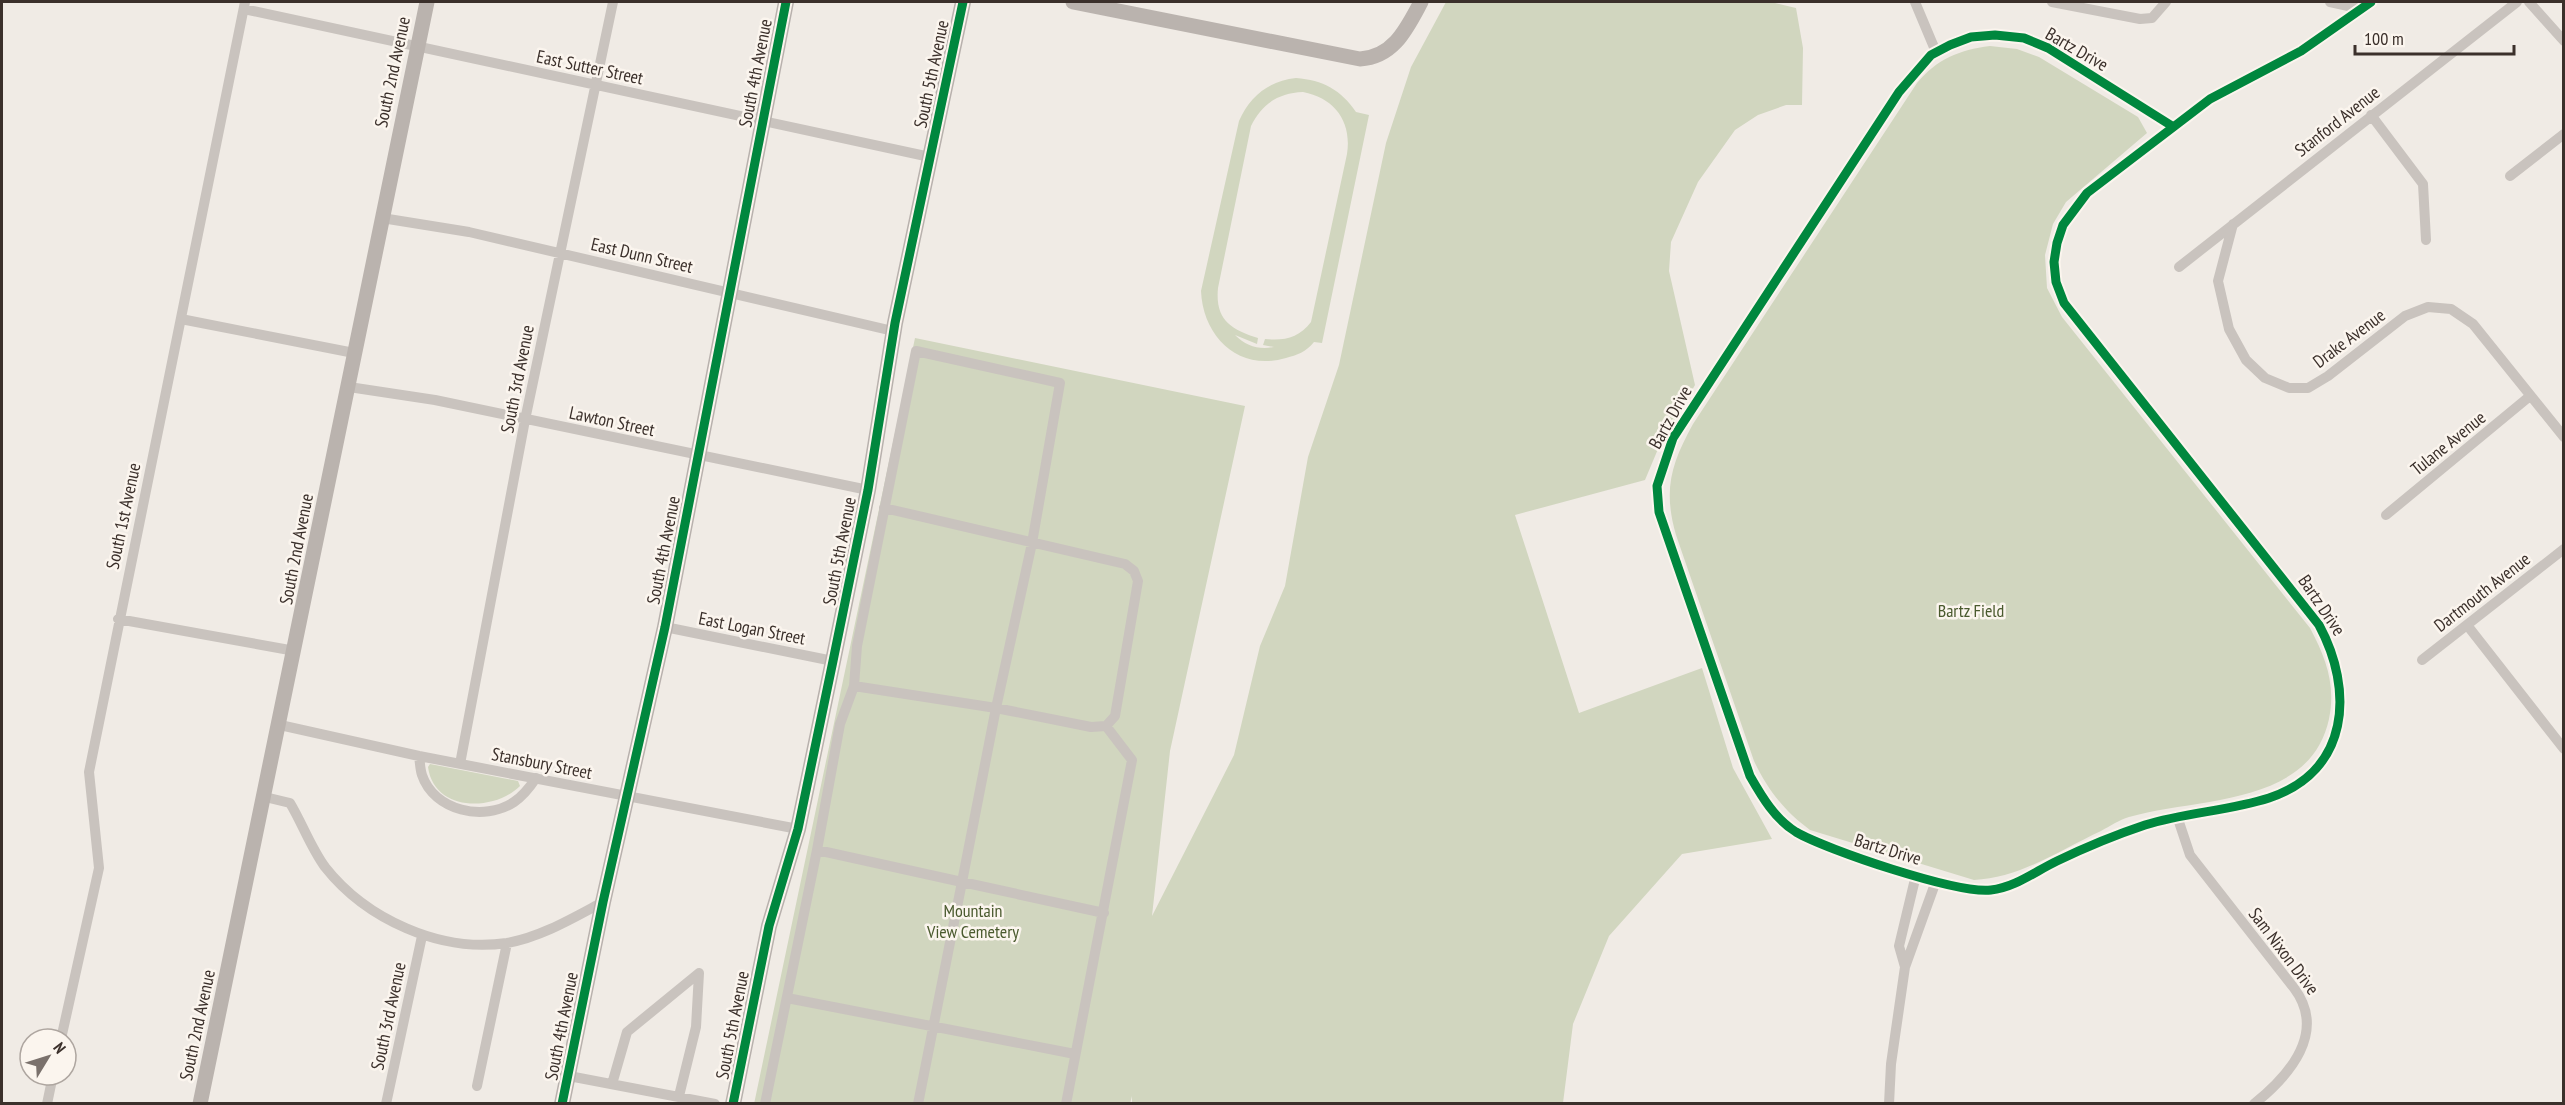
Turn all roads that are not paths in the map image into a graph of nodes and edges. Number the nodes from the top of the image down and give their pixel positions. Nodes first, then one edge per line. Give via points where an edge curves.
1 (427, 2) edge
2 (613, 2) edge
3 (786, 2) edge
4 (963, 2) edge
5 (1073, 2) edge
6 (1421, 2) edge
7 (1915, 2) edge
8 (2052, 2) edge
9 (2166, 2) edge
10 (2330, 2) edge
11 (2517, 2) edge
12 (2529, 2) edge
13 (245, 5) edge
14 (2366, 5) edge
15 (2564, 41) edge
16 (417, 46) junction
17 (1936, 52) junction
18 (595, 85) junction
19 (2371, 114) junction
20 (762, 121) junction
21 (2172, 126) junction
22 (2564, 135) edge
23 (930, 157) junction
24 (2510, 176) dead end
25 (382, 218) junction
26 (2233, 224) junction
27 (2426, 240) dead end
28 (559, 253) junction
29 (2179, 267) dead end
30 (731, 293) junction
31 (181, 319) junction
32 (893, 331) junction
33 (354, 353) junction
34 (349, 387) junction
35 (2530, 396) junction
36 (525, 420) junction
37 (2564, 437) edge
38 (699, 457) junction
39 (868, 490) junction
40 (884, 508) junction
41 (2386, 515) dead end
42 (1032, 543) junction
43 (2564, 549) edge
44 (118, 619) junction
45 (2467, 625) junction
46 (665, 627) junction
47 (295, 651) junction
48 (2422, 660) dead end
49 (834, 661) junction
50 (854, 686) junction
51 (996, 708) junction
52 (280, 725) junction
53 (1106, 726) junction
54 (2564, 749) edge
55 (419, 756) junction
56 (460, 764) junction
57 (536, 778) junction
58 (626, 797) junction
59 (265, 798) junction
60 (2177, 816) junction
61 (798, 829) junction
62 (817, 850) junction
63 (1916, 875) junction
64 (1936, 881) junction
65 (962, 882) junction
66 (603, 902) junction
67 (1104, 913) junction
68 (422, 936) junction
69 (507, 943) junction
70 (1905, 967) junction
71 (787, 998) junction
72 (934, 1026) junction
73 (64, 1027) edge
74 (1075, 1054) junction
75 (569, 1076) junction
76 (612, 1084) junction
77 (477, 1086) dead end
78 (51, 1087) edge
79 (679, 1096) junction
80 (47, 1104) edge
81 (200, 1104) edge
82 (386, 1104) edge
83 (562, 1104) edge
84 (715, 1104) edge
85 (733, 1104) edge
86 (765, 1104) edge
87 (918, 1104) edge
88 (1066, 1104) edge
89 (1889, 1104) edge
90 (2254, 1104) edge

1 - 16 street, South 2nd Avenue
2 - 18 street, South 3rd Avenue
3 - 20 main road, South 4th Avenue
4 - 23 main road, South 5th Avenue
5 - 6 street via 1352,59 1388,51
7 - 17 street
8 - 9 street via 2140,20 2152,18
10 - 14 street
11 - 19 street, Stanford Avenue
12 - 15 street
13 - 16 street, East Sutter Street
13 - 31 street, South 1st Avenue
14 - 21 street, Bartz Drive via 2301,51 2225,89
16 - 18 street, East Sutter Street
16 - 25 street, South 2nd Avenue
17 - 21 street, Bartz Drive via 1971,37 2024,38 2048,48
17 - 63 street, Bartz Drive via 1915,70 1899,92 1705,386 1673,438 1656,486 1659,512 1740,751 1764,800 1802,835
18 - 20 street, East Sutter Street
18 - 28 street, South 3rd Avenue
19 - 26 street, Stanford Avenue
19 - 27 street via 2424,184
20 - 23 street, East Sutter Street
20 - 30 main road, South 4th Avenue
21 - 60 street, Bartz Drive via 2092,189 2073,209 2057,243 2056,282 2064,303 2097,348 2319,625 2333,651 2341,702 2339,726 2329,750 2296,784 2271,798
22 - 24 street
23 - 32 main road, South 5th Avenue
25 - 28 street, East Dunn Street via 469,232
25 - 33 street, South 2nd Avenue
26 - 29 street, Stanford Avenue
26 - 35 street, Drake Avenue via 2218,281 2220,291 2229,329 2246,360 2265,378 2289,388 2308,387 2328,376 2404,316 2428,307 2451,309 2473,324
28 - 30 street, East Dunn Street
28 - 36 street, South 3rd Avenue
30 - 32 street, East Dunn Street
30 - 38 main road, South 4th Avenue
31 - 33 street
31 - 44 street, South 1st Avenue
32 - 39 main road, South 5th Avenue
33 - 34 street, South 2nd Avenue
34 - 36 street, Lawton Street via 435,400
34 - 47 street, South 2nd Avenue
35 - 37 street, Drake Avenue
35 - 41 street, Tulane Avenue
36 - 38 street, Lawton Street
36 - 56 street, South 3rd Avenue
38 - 39 street, Lawton Street
38 - 46 main road, South 4th Avenue
39 - 49 main road, South 5th Avenue
40 - 42 street
40 - 42 street via 916,351 1060,383
40 - 50 street via 857,646
42 - 51 street
42 - 53 street via 1125,564 1134,571 1138,581 1115,716
43 - 45 street, Dartmouth Avenue
44 - 47 street
44 - 73 street, South 1st Avenue via 89,772 99,868
45 - 48 street, Dartmouth Avenue
45 - 54 street
46 - 49 street, East Logan Street
46 - 58 main road, South 4th Avenue
47 - 52 street, South 2nd Avenue
49 - 61 main road, South 5th Avenue
50 - 51 street
50 - 62 street via 840,724
51 - 53 street via 1091,727
51 - 65 street
52 - 55 street, Stansbury Street
52 - 59 street, South 2nd Avenue
53 - 67 street via 1132,760
55 - 56 street, Stansbury Street
55 - 57 street via 422,776 430,789 461,810 497,810 513,803
56 - 57 street, Stansbury Street
57 - 58 street, Stansbury Street
58 - 61 street, Stansbury Street
58 - 66 main road, South 4th Avenue
59 - 68 street via 290,803 325,866 366,907
59 - 81 street, South 2nd Avenue
60 - 64 street, Bartz Drive via 2118,834 1992,890 1971,890
60 - 90 street, Sam Nixon Drive via 2190,855 2306,1007 2308,1030 2304,1042 2275,1086
61 - 85 main road, South 5th Avenue via 769,926
62 - 65 street
62 - 71 street
63 - 64 street, Bartz Drive
63 - 70 street via 1899,946
64 - 70 street
65 - 67 street
65 - 72 street
66 - 69 street via 546,931
66 - 75 main road, South 4th Avenue
67 - 74 street
68 - 69 street via 467,944
68 - 82 street, South 3rd Avenue
69 - 77 street
70 - 89 street
71 - 72 street
71 - 86 street
72 - 74 street
72 - 87 street
74 - 88 street
75 - 76 street
75 - 83 main road, South 4th Avenue
76 - 79 street
76 - 79 street via 627,1032 699,973 696,1027
78 - 80 street
79 - 84 street

